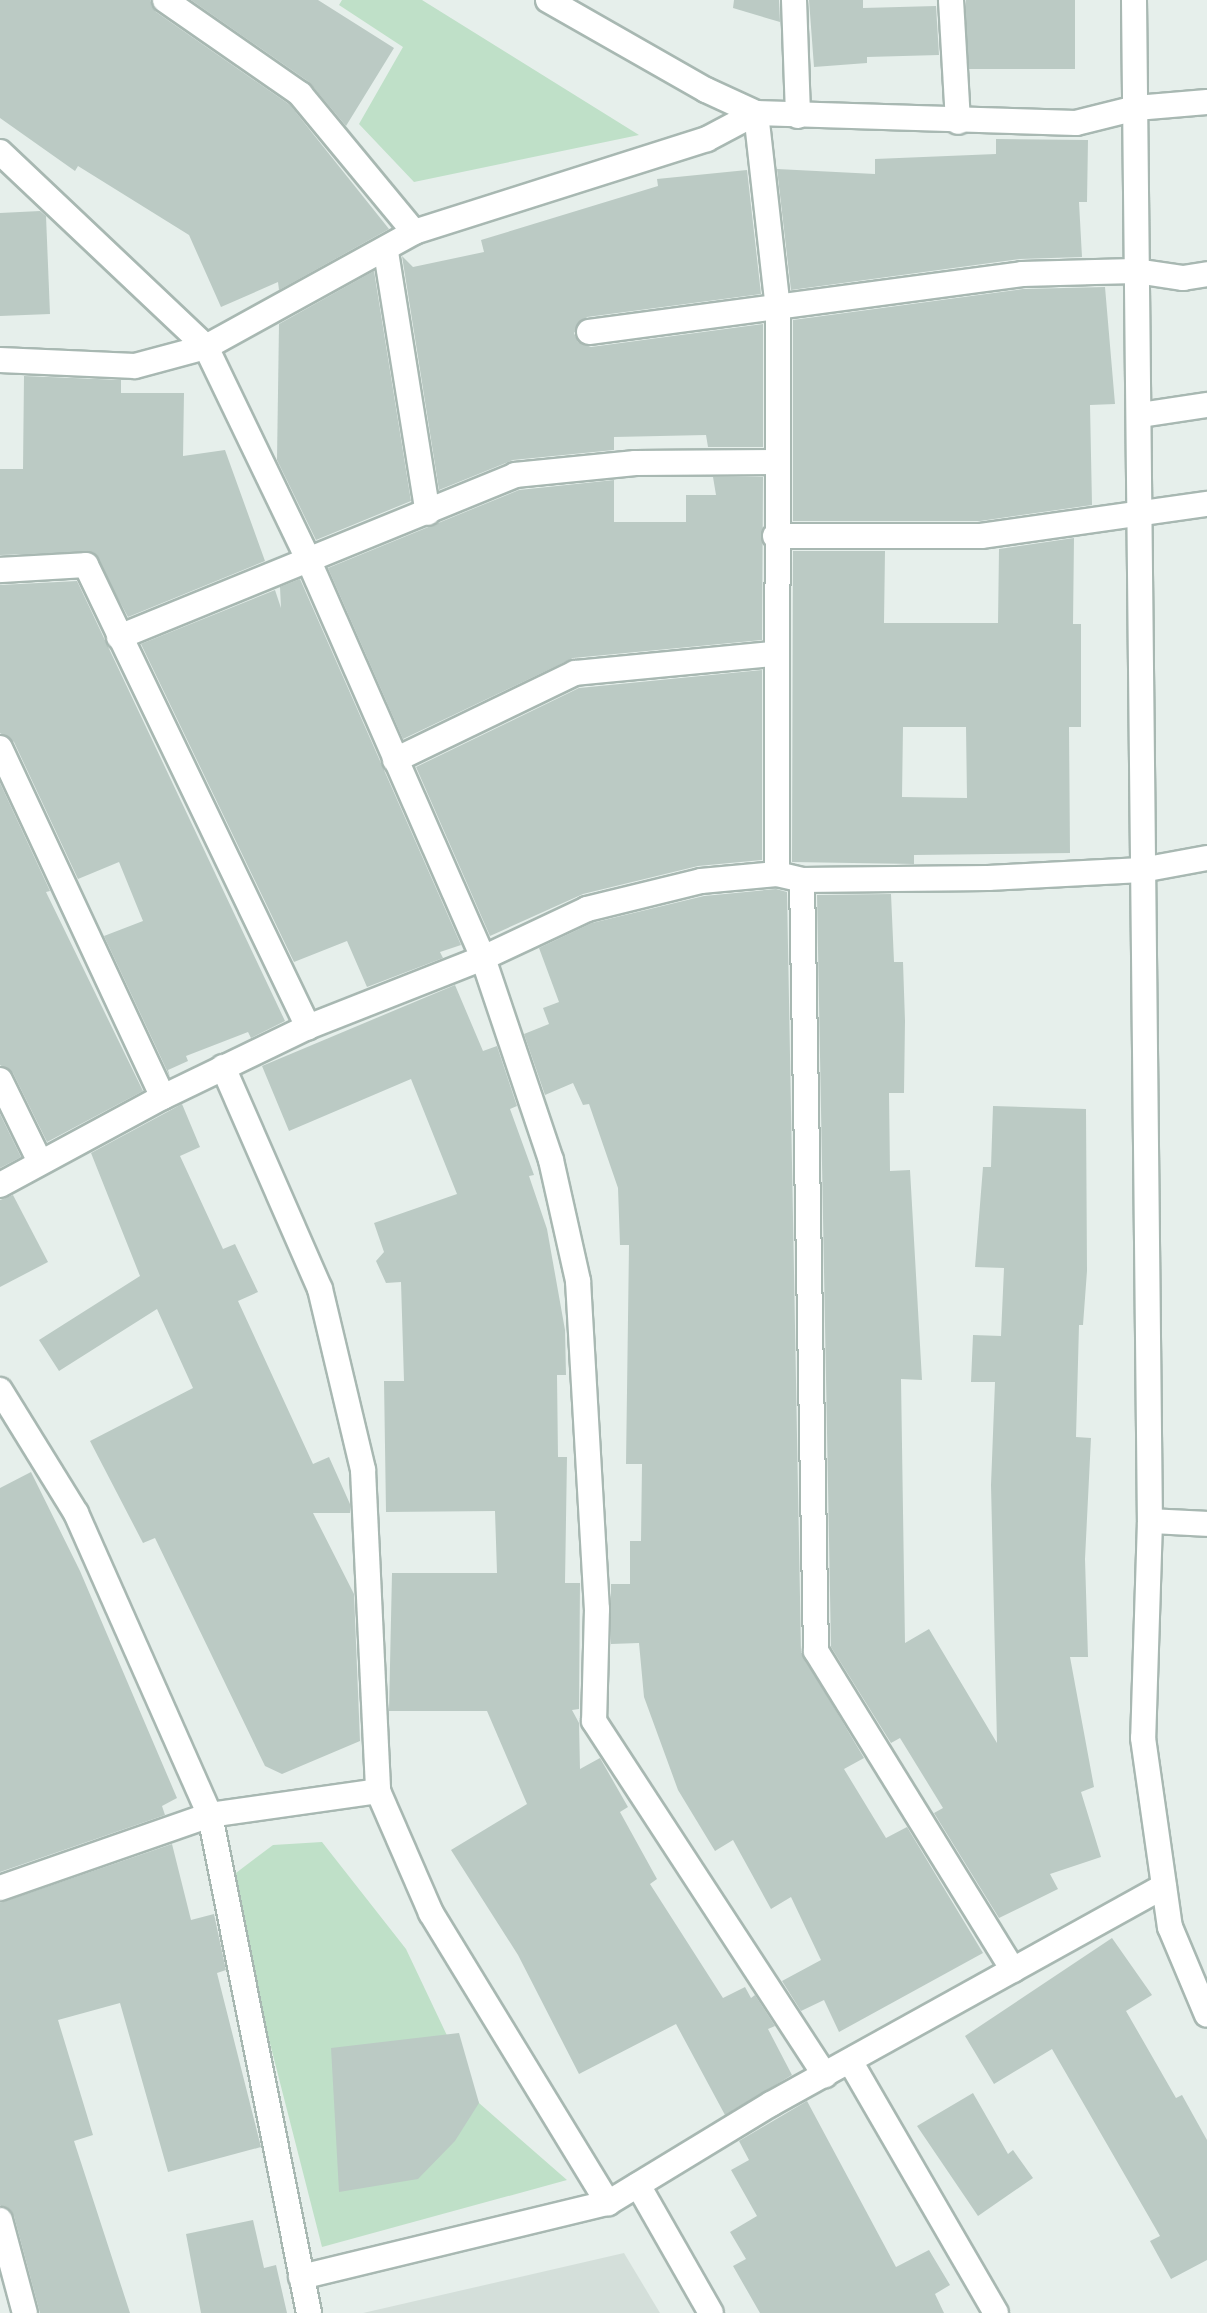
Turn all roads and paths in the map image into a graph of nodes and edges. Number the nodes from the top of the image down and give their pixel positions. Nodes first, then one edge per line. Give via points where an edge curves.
1 (165, 0) edge
2 (548, 0) edge
3 (794, 0) edge
4 (951, 0) edge
5 (1134, 0) edge
6 (1207, 102) edge
7 (1136, 108) junction
8 (756, 113) junction
9 (798, 116) junction
10 (958, 122) junction
11 (0, 152) edge
12 (414, 232) junction
13 (386, 252) junction
14 (1136, 271) junction
15 (1207, 274) edge
16 (778, 308) junction
17 (589, 332) dead end
18 (206, 347) junction
19 (0, 360) edge
20 (1207, 405) edge
21 (1140, 415) junction
22 (775, 462) junction
23 (1207, 504) edge
24 (428, 513) junction
25 (1142, 515) junction
26 (775, 536) junction
27 (308, 559) junction
28 (0, 570) edge
29 (119, 637) junction
30 (773, 654) junction
31 (0, 748) edge
32 (395, 760) junction
33 (1207, 858) edge
34 (1142, 870) junction
35 (777, 874) junction
36 (802, 880) junction
37 (483, 958) junction
38 (308, 1027) junction
39 (223, 1067) junction
40 (0, 1080) edge
41 (163, 1097) junction
42 (40, 1162) junction
43 (0, 1185) edge
44 (0, 1390) edge
45 (1150, 1521) junction
46 (1207, 1524) edge
47 (378, 1791) junction
48 (210, 1815) junction
49 (1164, 1886) junction
50 (0, 1888) edge
51 (1013, 1970) junction
52 (1207, 2015) edge
53 (850, 2061) junction
54 (825, 2075) junction
55 (638, 2185) junction
56 (608, 2203) junction
57 (0, 2220) edge
58 (301, 2277) junction
59 (25, 2313) edge
60 (309, 2313) edge
61 (711, 2313) edge
62 (996, 2313) edge

1 - 12 street via 300,94
2 - 8 street
3 - 9 street
4 - 10 street
5 - 7 street
6 - 7 street
7 - 10 street via 1076,123
7 - 14 street
8 - 9 street
8 - 12 street via 707,139
8 - 16 street
9 - 10 street
11 - 18 street
12 - 13 street
13 - 18 street
13 - 24 street
14 - 15 street via 1183,278
14 - 16 street via 1022,274
14 - 21 street
16 - 17 street
16 - 22 street
18 - 19 street via 135,366
18 - 27 street
20 - 21 street
21 - 25 street
22 - 24 street via 635,463 515,475
22 - 26 street
23 - 25 street
24 - 27 street
25 - 26 street via 981,536
25 - 34 street
26 - 30 street
27 - 29 street
27 - 32 street
28 - 29 street via 86,565
29 - 38 street
30 - 32 street via 575,673
30 - 35 street
31 - 41 street
32 - 37 street
33 - 34 street
34 - 36 street
34 - 45 street
35 - 36 street
35 - 37 street via 701,881 587,909
36 - 51 street via 816,1651
37 - 38 street
37 - 54 street via 551,1160 578,1281 597,1609 594,1721
38 - 39 street
39 - 41 street
39 - 47 street via 320,1289 363,1470
40 - 42 street
41 - 42 street
42 - 43 street
44 - 48 street via 76,1513
45 - 46 street
45 - 49 street via 1143,1738
47 - 48 street
47 - 56 street via 431,1913
48 - 50 street
48 - 58 street
49 - 51 street
49 - 52 street via 1170,1927
51 - 53 street
53 - 54 street
53 - 62 street
54 - 55 street
55 - 56 street
55 - 61 street
56 - 58 street
57 - 59 street
58 - 60 street

